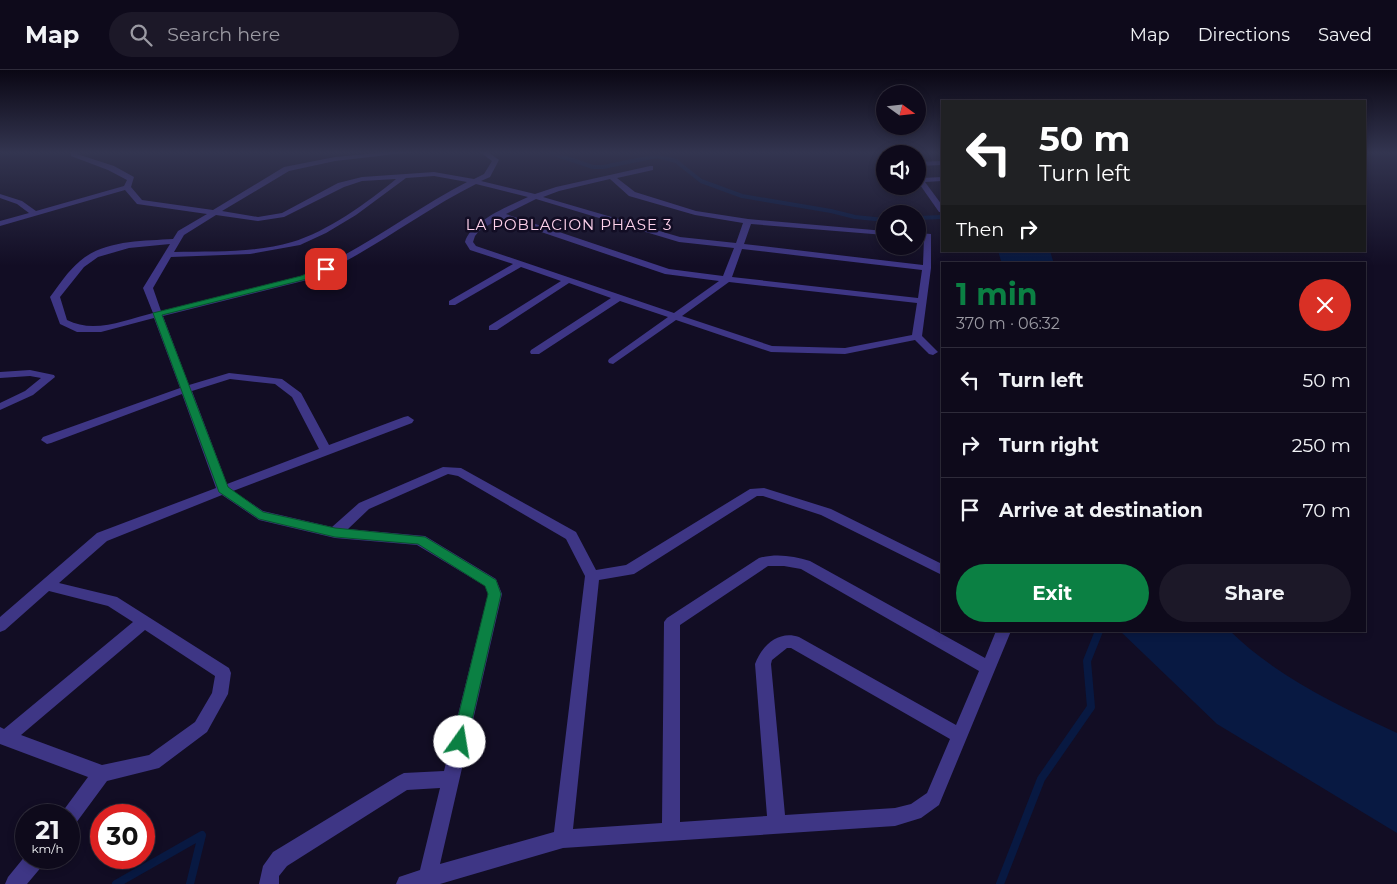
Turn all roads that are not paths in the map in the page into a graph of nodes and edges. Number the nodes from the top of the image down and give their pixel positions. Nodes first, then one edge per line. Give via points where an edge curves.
1 (117, 190) edge
2 (130, 190) edge
3 (251, 190) edge
4 (331, 190) edge
5 (388, 190) edge
6 (457, 190) edge
7 (509, 190) edge
8 (555, 190) edge
9 (627, 190) edge
10 (927, 190) edge
11 (0, 196) edge
12 (536, 197) junction
13 (941, 197) edge
14 (933, 198) junction
15 (941, 209) edge
16 (214, 211) junction
17 (35, 215) junction
18 (500, 215) junction
19 (748, 221) junction
20 (0, 224) edge
21 (876, 232) edge
22 (926, 236) edge
23 (176, 241) junction
24 (738, 246) junction
25 (168, 255) junction
26 (520, 264) junction
27 (926, 268) junction
28 (568, 280) junction
29 (726, 280) junction
30 (619, 297) junction
31 (922, 301) junction
32 (452, 303) dead end
33 (157, 313) junction
34 (675, 316) junction
35 (493, 328) dead end
36 (916, 337) junction
37 (535, 352) dead end
38 (933, 352) dead end
39 (613, 361) dead end
40 (0, 375) edge
41 (186, 389) junction
42 (0, 407) edge
43 (408, 420) dead end
44 (47, 440) dead end
45 (326, 451) junction
46 (223, 490) junction
47 (335, 533) junction
48 (941, 570) edge
49 (592, 576) junction
50 (46, 584) junction
51 (144, 622) junction
52 (0, 626) edge
53 (1004, 632) edge
54 (988, 668) junction
55 (960, 736) junction
56 (2, 737) edge
57 (102, 774) junction
58 (451, 779) junction
59 (78, 804) edge
60 (777, 825) junction
61 (671, 832) junction
62 (563, 839) junction
63 (27, 869) edge
64 (427, 881) edge
65 (15, 884) edge
66 (269, 884) edge
67 (406, 884) edge

1 - 17 street
2 - 16 street via 140,202
3 - 16 street
4 - 16 street via 284,214 258,218
5 - 25 street via 297,243 252,251
6 - 33 street via 326,269 304,278
7 - 12 street
8 - 12 street
9 - 19 street via 695,213
10 - 14 street
11 - 17 street via 29,207
12 - 18 street
12 - 24 street via 679,239
13 - 14 street
14 - 15 street
16 - 23 street via 181,233
17 - 20 street
18 - 26 street via 471,235 469,242 473,248
18 - 29 street via 668,272
19 - 21 street
19 - 24 street
22 - 27 street
23 - 25 street
23 - 33 street via 126,245 101,252 84,262 55,297 62,322 77,329 101,329
24 - 27 street
24 - 29 street
25 - 33 street via 148,288
26 - 28 street
26 - 32 street
27 - 31 street
28 - 30 street
28 - 35 street
29 - 31 street
29 - 34 street
30 - 34 street
30 - 37 street
31 - 36 street
33 - 41 street
34 - 36 street via 771,349 844,351
34 - 39 street
36 - 38 street
40 - 42 street via 30,373 50,377 29,393
41 - 44 street
41 - 45 street via 229,376 278,382 296,395
41 - 46 street
43 - 45 street
45 - 46 street
46 - 47 street via 259,515
46 - 50 street via 102,537
47 - 49 street via 364,506 447,470 455,470 571,536
47 - 58 street via 420,540 491,583 494,594
48 - 49 street via 826,512 764,492 754,492 629,570
49 - 62 street
50 - 51 street via 112,601
50 - 52 street
51 - 56 street
51 - 57 street via 223,672 220,694 201,727 153,762
53 - 54 street
54 - 55 street
54 - 61 street via 805,565 791,561 764,562 672,622
55 - 60 street via 933,799 915,812 895,817
55 - 60 street via 794,642 784,640 766,656 763,664
56 - 57 street
57 - 59 street
58 - 64 street
58 - 66 street via 404,782 280,859 270,873
60 - 61 street
61 - 62 street
62 - 64 street
63 - 65 street
64 - 67 street

